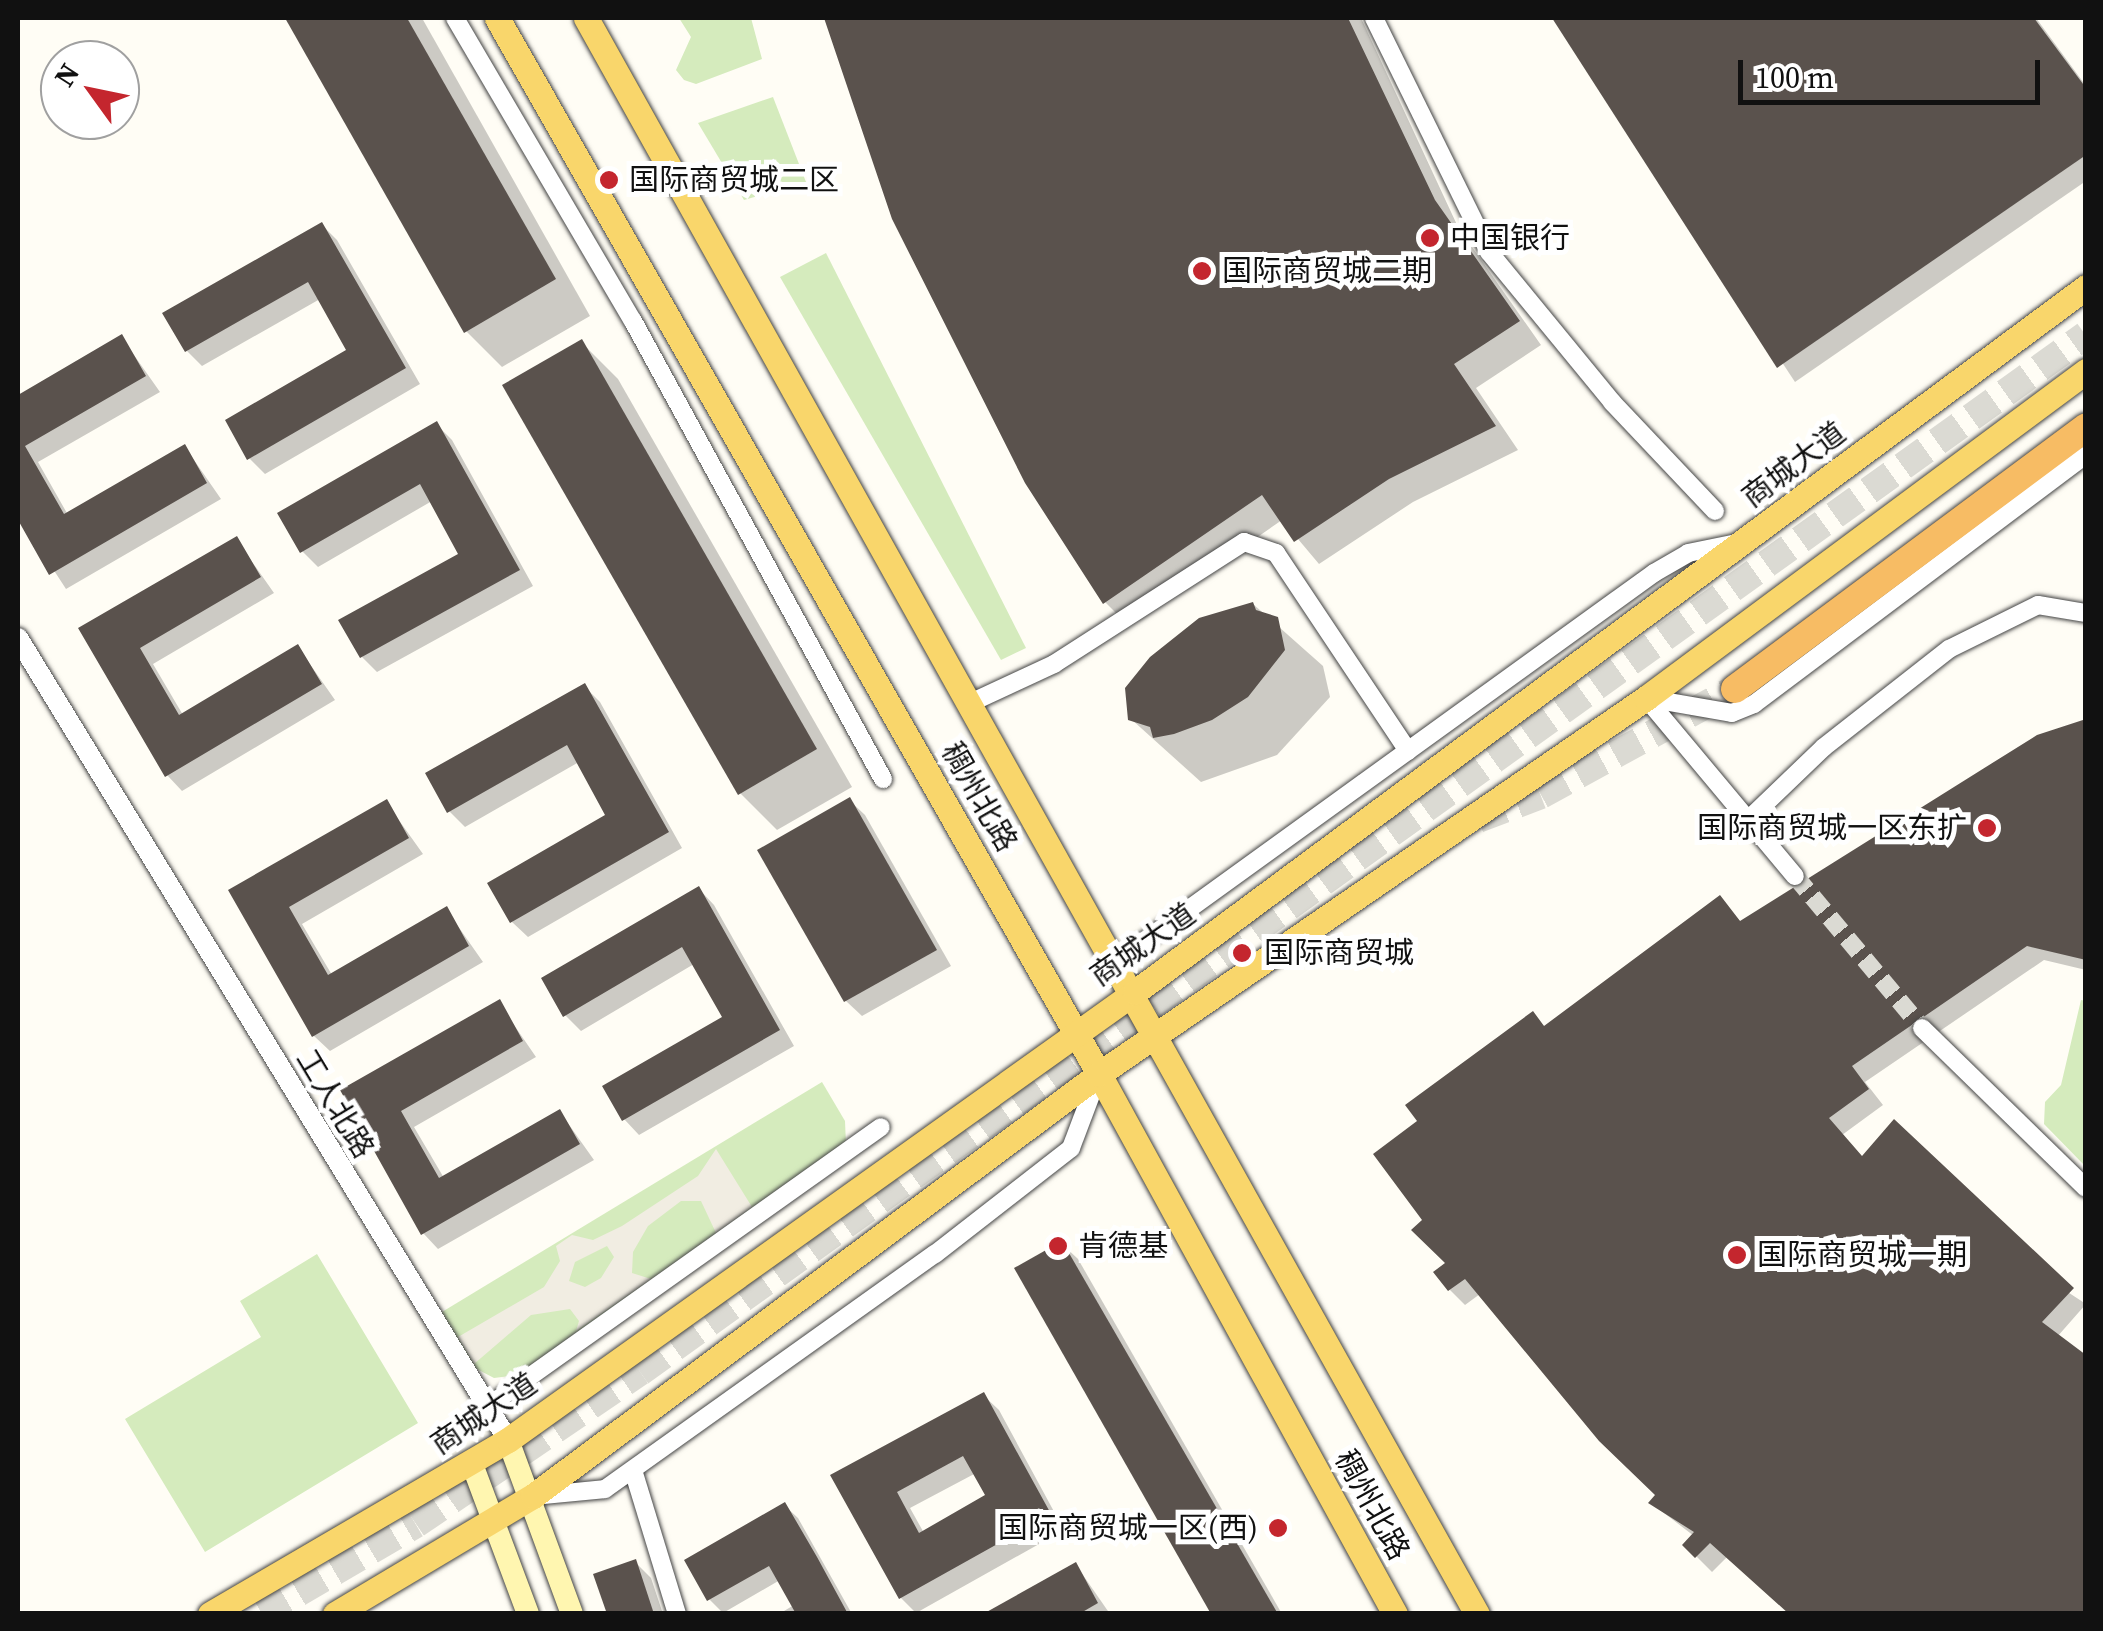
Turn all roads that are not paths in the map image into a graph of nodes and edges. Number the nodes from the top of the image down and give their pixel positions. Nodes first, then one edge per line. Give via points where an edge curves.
1 (456, 18) edge
2 (497, 18) edge
3 (586, 18) edge
4 (1374, 18) edge
5 (2086, 288) edge
6 (2086, 371) edge
7 (2086, 427) edge
8 (2086, 455) edge
9 (1715, 511) dead end
10 (1747, 540) junction
11 (2086, 613) edge
12 (18, 638) edge
13 (1735, 689) tunnel mouth
14 (1646, 698) junction
15 (970, 703) junction
16 (1408, 751) junction
17 (883, 779) dead end
18 (1748, 820) junction
19 (1794, 876) tunnel mouth
20 (1117, 961) junction
21 (1135, 992) junction
22 (1922, 1028) tunnel mouth
23 (1074, 1032) junction
24 (1160, 1036) junction
25 (1099, 1074) junction
26 (881, 1127) dead end
27 (2086, 1188) edge
28 (487, 1407) junction
29 (508, 1440) junction
30 (472, 1464) junction
31 (632, 1470) junction
32 (533, 1496) junction
33 (496, 1520) junction
34 (210, 1614) edge
35 (335, 1614) edge
36 (528, 1614) edge
37 (572, 1614) edge
38 (676, 1614) edge
39 (1395, 1614) edge
40 (1477, 1614) edge

1 - 17 street via 632,321
2 - 23 main road, 稠州北路
3 - 15 main road, 稠州北路
4 - 9 street via 1489,252 1612,402
5 - 10 main road, 商城大道
6 - 14 main road
7 - 13 highway
8 - 14 street via 1754,704 1732,713
10 - 16 street via 1688,552 1654,573
10 - 21 main road, 商城大道
11 - 18 street via 2038,605 1949,648 1824,748
12 - 28 street, 工人北路
14 - 18 street
14 - 24 main road
15 - 16 street via 1054,664 1244,542 1276,554
15 - 20 main road, 稠州北路
16 - 20 street
18 - 19 street
20 - 21 main road, 稠州北路
21 - 23 main road, 商城大道
21 - 24 main road, 稠州北路
22 - 27 street
23 - 25 main road, 稠州北路
23 - 29 main road, 商城大道
24 - 25 main road
24 - 40 main road, 稠州北路
25 - 31 street via 1072,1148
25 - 32 main road
25 - 39 main road, 稠州北路
26 - 28 street
28 - 29 street, 工人北路
29 - 30 main road, 商城大道
29 - 32 main road, 工人北路
30 - 33 main road
30 - 34 main road, 商城大道
31 - 32 street via 605,1490
31 - 38 street
32 - 33 main road
32 - 37 main road, 工人北路
33 - 35 main road
33 - 36 main road

